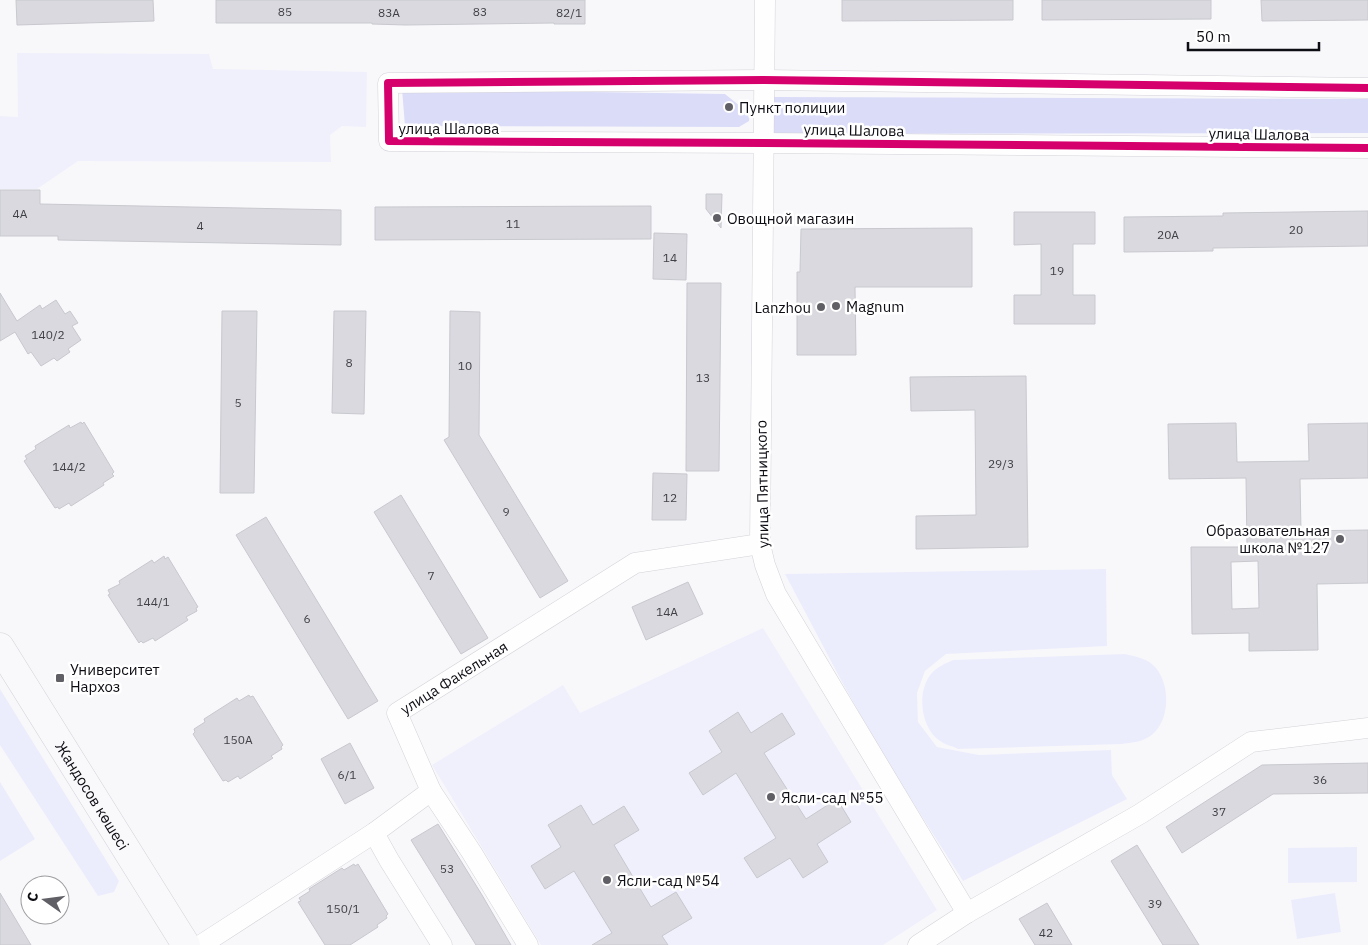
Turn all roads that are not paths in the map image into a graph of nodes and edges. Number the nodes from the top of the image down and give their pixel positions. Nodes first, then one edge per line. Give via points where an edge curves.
1 (765, 0) edge
2 (764, 80) junction
3 (1368, 88) edge
4 (764, 143) junction
5 (1368, 148) edge
6 (760, 544) junction
7 (0, 647) edge
8 (1368, 728) edge
9 (431, 791) junction
10 (374, 833) junction
11 (968, 914) junction
12 (186, 945) edge
13 (201, 945) edge
14 (442, 945) edge
15 (528, 945) edge
16 (918, 945) edge

1 - 2 street, улица Пятницкого
2 - 3 street, улица Шалова
2 - 4 street, улица Пятницкого
2 - 4 street, улица Шалова via 388,82 389,141
4 - 5 street, улица Шалова
4 - 6 street, улица Пятницкого
6 - 9 street, улица Факельная via 635,563 397,713
6 - 11 street, улица Пятницкого via 776,594
7 - 12 main road, Жандосов көшесі
8 - 11 street via 1251,742 1140,814
9 - 10 street
9 - 15 street
10 - 13 street
10 - 14 street
11 - 16 street

